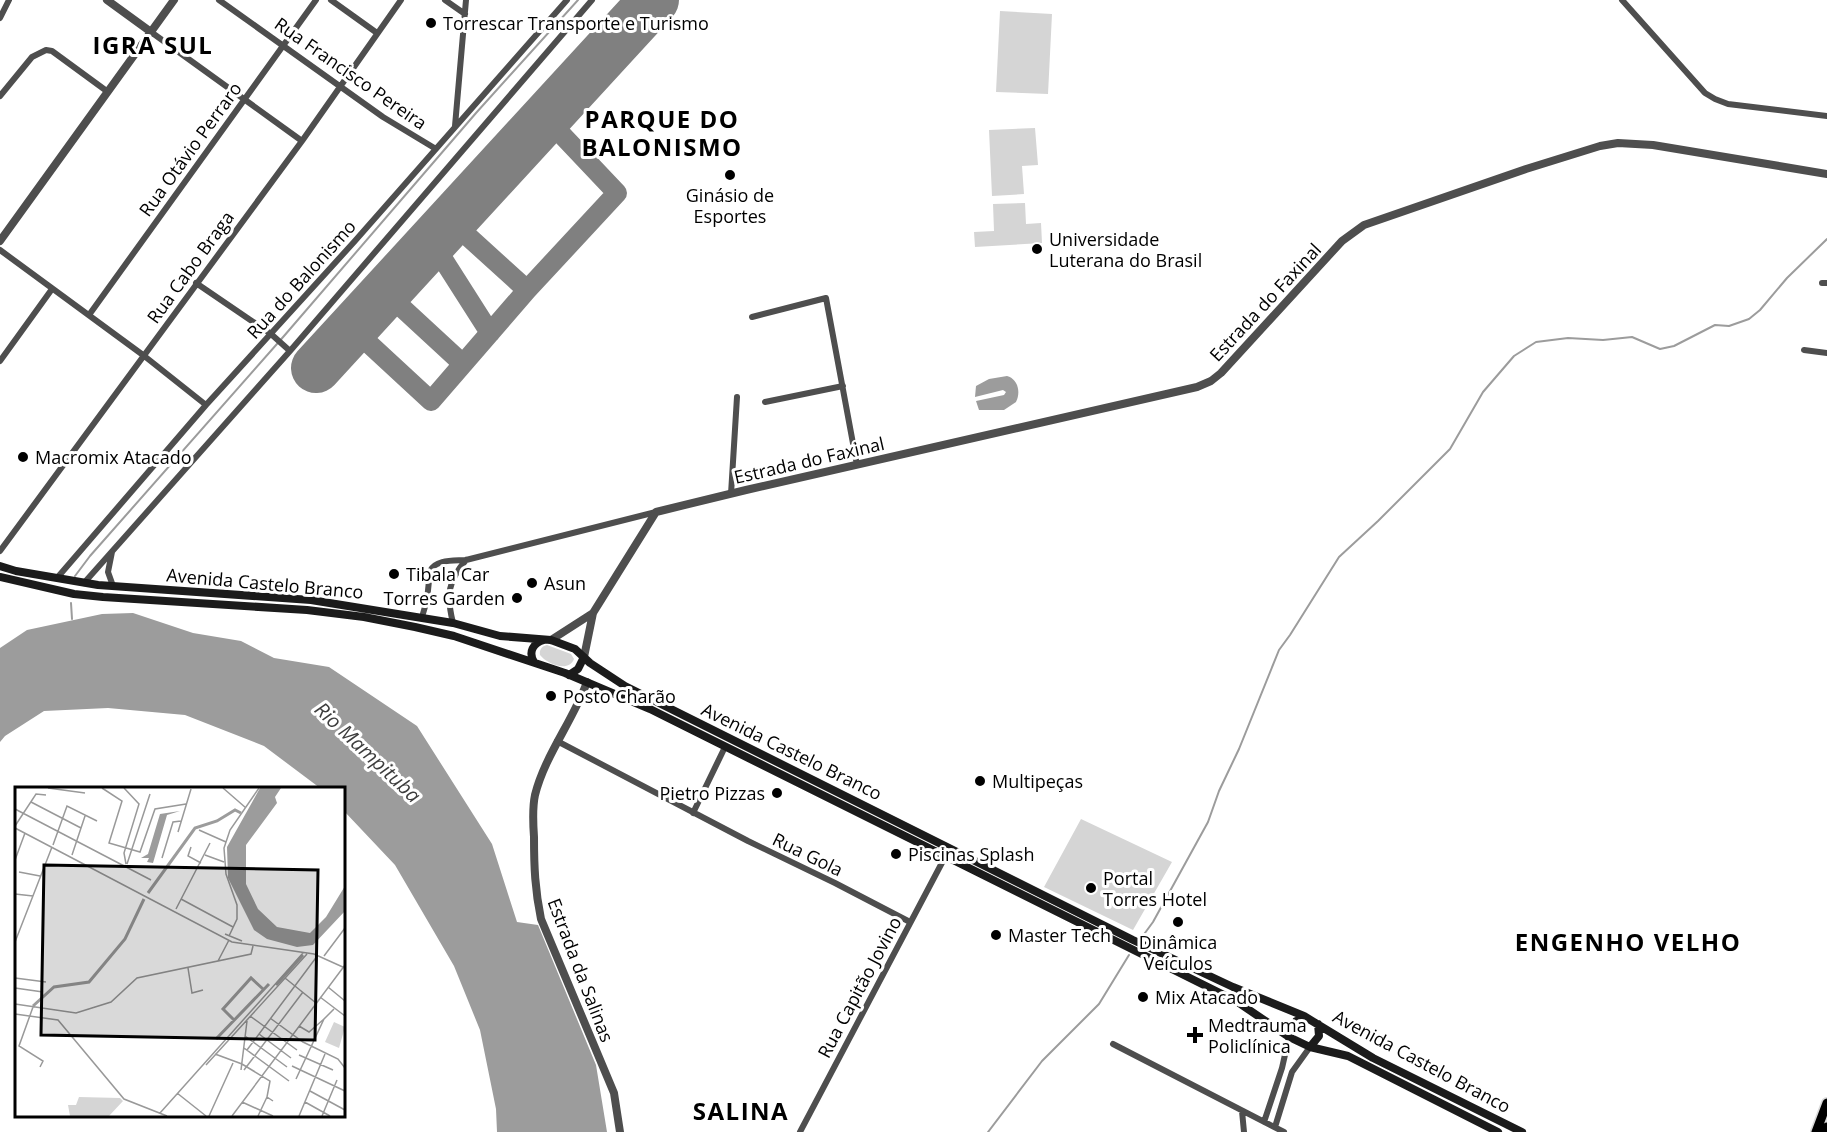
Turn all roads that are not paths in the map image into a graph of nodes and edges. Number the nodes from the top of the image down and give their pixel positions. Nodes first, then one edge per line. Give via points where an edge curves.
1 (9, 0) edge
2 (107, 0) edge
3 (174, 0) edge
4 (219, 0) edge
5 (316, 0) edge
6 (331, 0) edge
7 (401, 0) edge
8 (445, 0) edge
9 (466, 0) edge
10 (567, 0) edge
11 (592, 0) edge
12 (1623, 0) edge
13 (465, 14) junction
14 (0, 18) edge
15 (151, 32) junction
16 (377, 33) junction
17 (284, 46) junction
18 (339, 87) junction
19 (108, 92) junction
20 (0, 96) edge
21 (244, 100) junction
22 (1827, 116) edge
23 (455, 127) junction
24 (302, 141) junction
25 (436, 149) junction
26 (1827, 174) edge
27 (0, 241) edge
28 (0, 250) edge
29 (196, 283) junction
30 (52, 289) junction
31 (89, 315) junction
32 (752, 317) dead end
33 (272, 336) junction
34 (287, 349) junction
35 (1804, 350) dead end
36 (1827, 353) edge
37 (144, 355) junction
38 (0, 361) edge
39 (843, 386) junction
40 (737, 397) dead end
41 (765, 402) dead end
42 (206, 405) junction
43 (857, 465) junction
44 (730, 494) junction
45 (656, 512) junction
46 (0, 550) edge
47 (112, 551) junction
48 (466, 560) junction
49 (0, 566) edge
50 (0, 577) edge
51 (57, 578) junction
52 (84, 583) junction
53 (113, 586) junction
54 (593, 613) junction
55 (422, 617) junction
56 (453, 622) junction
57 (548, 640) junction
58 (587, 660) junction
59 (534, 662) junction
60 (569, 675) junction
61 (587, 682) junction
62 (557, 741) junction
63 (725, 747) junction
64 (693, 813) junction
65 (945, 857) junction
66 (910, 922) junction
67 (1308, 1018) junction
68 (1318, 1024) junction
69 (1289, 1037) junction
70 (1113, 1044) dead end
71 (1310, 1047) junction
72 (1282, 1068) junction
73 (1292, 1072) junction
74 (1827, 1103) edge
75 (1242, 1111) junction
76 (1264, 1122) junction
77 (1275, 1127) junction
78 (1827, 1127) edge
79 (620, 1132) edge
80 (800, 1132) edge
81 (1244, 1132) edge
82 (1284, 1132) edge
83 (1498, 1132) edge
84 (1522, 1132) edge
85 (1816, 1132) edge
86 (1825, 1132) edge

1 - 14 street
2 - 15 street
3 - 15 street
4 - 17 street, Rua Francisco Pereira
5 - 17 street, Rua Otávio Perraro
6 - 16 street
7 - 16 street, Rua Cabo Braga
8 - 13 street
9 - 13 street
10 - 23 street, Rua do Balonismo
11 - 34 street, Rua do Balonismo
12 - 22 street via 1705,93 1715,99
13 - 23 street
15 - 19 street
15 - 21 street
16 - 18 street, Rua Cabo Braga
17 - 18 street, Rua Francisco Pereira
17 - 21 street, Rua Otávio Perraro
18 - 24 street, Rua Cabo Braga
18 - 25 street, Rua Francisco Pereira
19 - 20 street via 46,50 32,57
19 - 27 street
21 - 24 street
21 - 31 street, Rua Otávio Perraro
23 - 25 street, Rua do Balonismo
24 - 29 street, Rua Cabo Braga
25 - 33 street, Rua do Balonismo
26 - 43 street, Estrada do Faxinal via 1653,145 1600,146 1364,225 1342,241 1221,373 1197,387
28 - 30 street
29 - 33 street
29 - 37 street, Rua Cabo Braga
30 - 31 street
30 - 38 street
31 - 37 street
32 - 39 street via 826,298
33 - 34 street
33 - 42 street, Rua do Balonismo
34 - 47 street, Rua do Balonismo
35 - 36 street
37 - 42 street
37 - 46 street, Rua Cabo Braga
39 - 41 street
39 - 43 street
40 - 44 street
42 - 51 street, Rua do Balonismo
43 - 44 street, Estrada do Faxinal
44 - 45 street, Estrada do Faxinal
45 - 48 street
45 - 54 street
47 - 52 street, Rua do Balonismo
47 - 53 street via 108,572
48 - 55 street via 439,563 431,568
48 - 56 street via 451,582
49 - 51 main road, Avenida Castelo Branco
50 - 59 main road, Avenida Castelo Branco via 103,597 364,617 454,636
51 - 52 main road, Avenida Castelo Branco
52 - 53 main road, Avenida Castelo Branco
53 - 55 main road, Avenida Castelo Branco via 311,600
54 - 57 street
54 - 58 street
55 - 56 main road, Avenida Castelo Branco
56 - 57 main road, Avenida Castelo Branco via 500,636
57 - 58 main road, Avenida Castelo Branco via 565,644
57 - 59 main road via 532,647
58 - 60 main road
58 - 61 main road
58 - 67 main road, Avenida Castelo Branco via 637,693 1133,940
59 - 60 main road, Avenida Castelo Branco
60 - 61 main road, Avenida Castelo Branco
61 - 62 street, Estrada da Salinas
61 - 63 main road, Avenida Castelo Branco
62 - 64 street, Rua Gola
62 - 79 street, Estrada da Salinas via 535,794 534,890 541,919 614,1093
63 - 64 street
63 - 65 main road, Avenida Castelo Branco
64 - 66 street, Rua Gola
65 - 66 street, Rua Capitão Jovino
65 - 69 main road, Avenida Castelo Branco via 1236,1001
66 - 80 street, Rua Capitão Jovino
67 - 68 main road, Avenida Castelo Branco
67 - 69 main road via 1296,1022
68 - 71 main road via 1319,1036
68 - 84 main road, Avenida Castelo Branco via 1373,1058
69 - 71 main road, Avenida Castelo Branco
69 - 72 street
70 - 75 street
71 - 73 street
71 - 83 main road, Avenida Castelo Branco via 1348,1056
72 - 73 street
72 - 76 street
73 - 77 street
74 - 85 main road
75 - 76 street
75 - 81 street
76 - 77 street
77 - 82 street
78 - 86 main road

